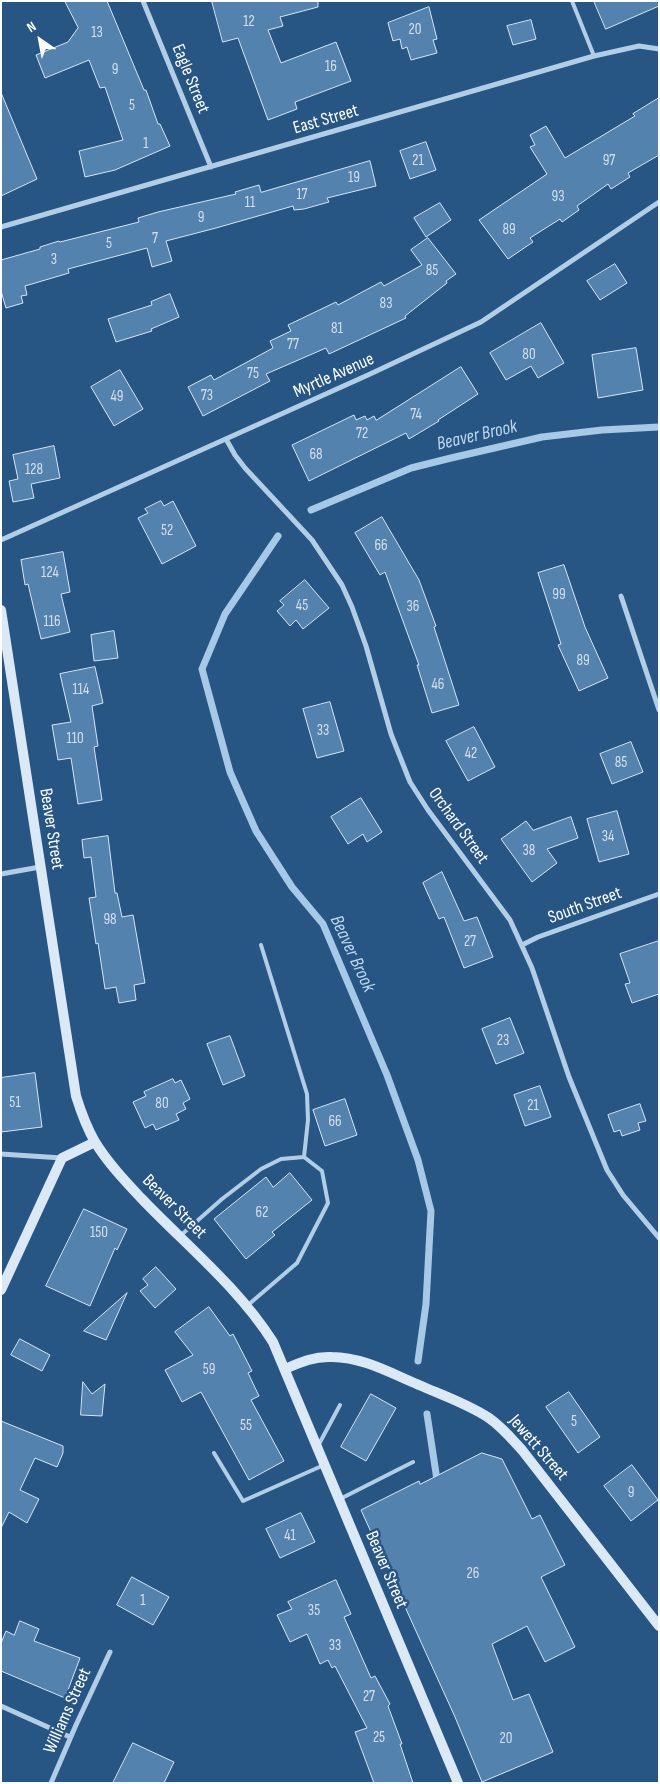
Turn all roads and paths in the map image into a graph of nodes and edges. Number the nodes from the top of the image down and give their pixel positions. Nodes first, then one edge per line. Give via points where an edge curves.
1 (143, 1) edge
2 (572, 1) edge
3 (659, 49) edge
4 (594, 56) junction
5 (211, 167) junction
6 (659, 202) edge
7 (1, 226) edge
8 (226, 439) junction
9 (1, 540) edge
10 (621, 596) dead end
11 (1, 610) edge
12 (659, 710) edge
13 (40, 867) junction
14 (1, 874) edge
15 (659, 894) edge
16 (261, 945) dead end
17 (522, 945) junction
18 (95, 1142) junction
19 (1, 1154) edge
20 (304, 1157) junction
21 (62, 1158) junction
22 (180, 1237) junction
23 (659, 1238) edge
24 (1, 1290) edge
25 (247, 1306) junction
26 (285, 1369) junction
27 (340, 1405) dead end
28 (317, 1448) junction
29 (214, 1453) dead end
30 (413, 1462) dead end
31 (324, 1465) junction
32 (338, 1500) junction
33 (659, 1626) edge
34 (110, 1652) dead end
35 (1, 1706) edge
36 (70, 1738) junction
37 (51, 1783) edge
38 (458, 1783) edge

1 - 5 street, Eagle Street
2 - 4 lane
3 - 4 street, East Street via 639,46
4 - 5 street, East Street
5 - 7 street, East Street
6 - 8 street, Myrtle Avenue via 481,322
8 - 9 street, Myrtle Avenue
8 - 17 street, Orchard Street via 245,468 312,540 342,585 410,782 510,920
10 - 12 street
11 - 13 street, Beaver Street
13 - 14 street
13 - 18 street, Beaver Street via 76,1096
15 - 17 street, South Street
16 - 20 lane via 307,1094
17 - 23 street, Orchard Street via 569,1077 607,1170
18 - 21 street
18 - 22 street, Beaver Street via 113,1168
19 - 21 street
20 - 22 lane via 281,1159 261,1169
20 - 25 lane via 322,1171 328,1203 297,1263
21 - 24 street
22 - 25 street, Beaver Street
25 - 26 street, Beaver Street via 273,1342
26 - 28 street, Beaver Street
26 - 33 street, Jewett Street via 314,1358 352,1358 489,1418 522,1450
27 - 28 lane
28 - 31 street, Beaver Street
29 - 31 lane via 243,1501
30 - 32 lane
31 - 32 street, Beaver Street
32 - 38 street, Beaver Street
34 - 36 street, Williams Street
35 - 36 street
36 - 37 street, Williams Street

